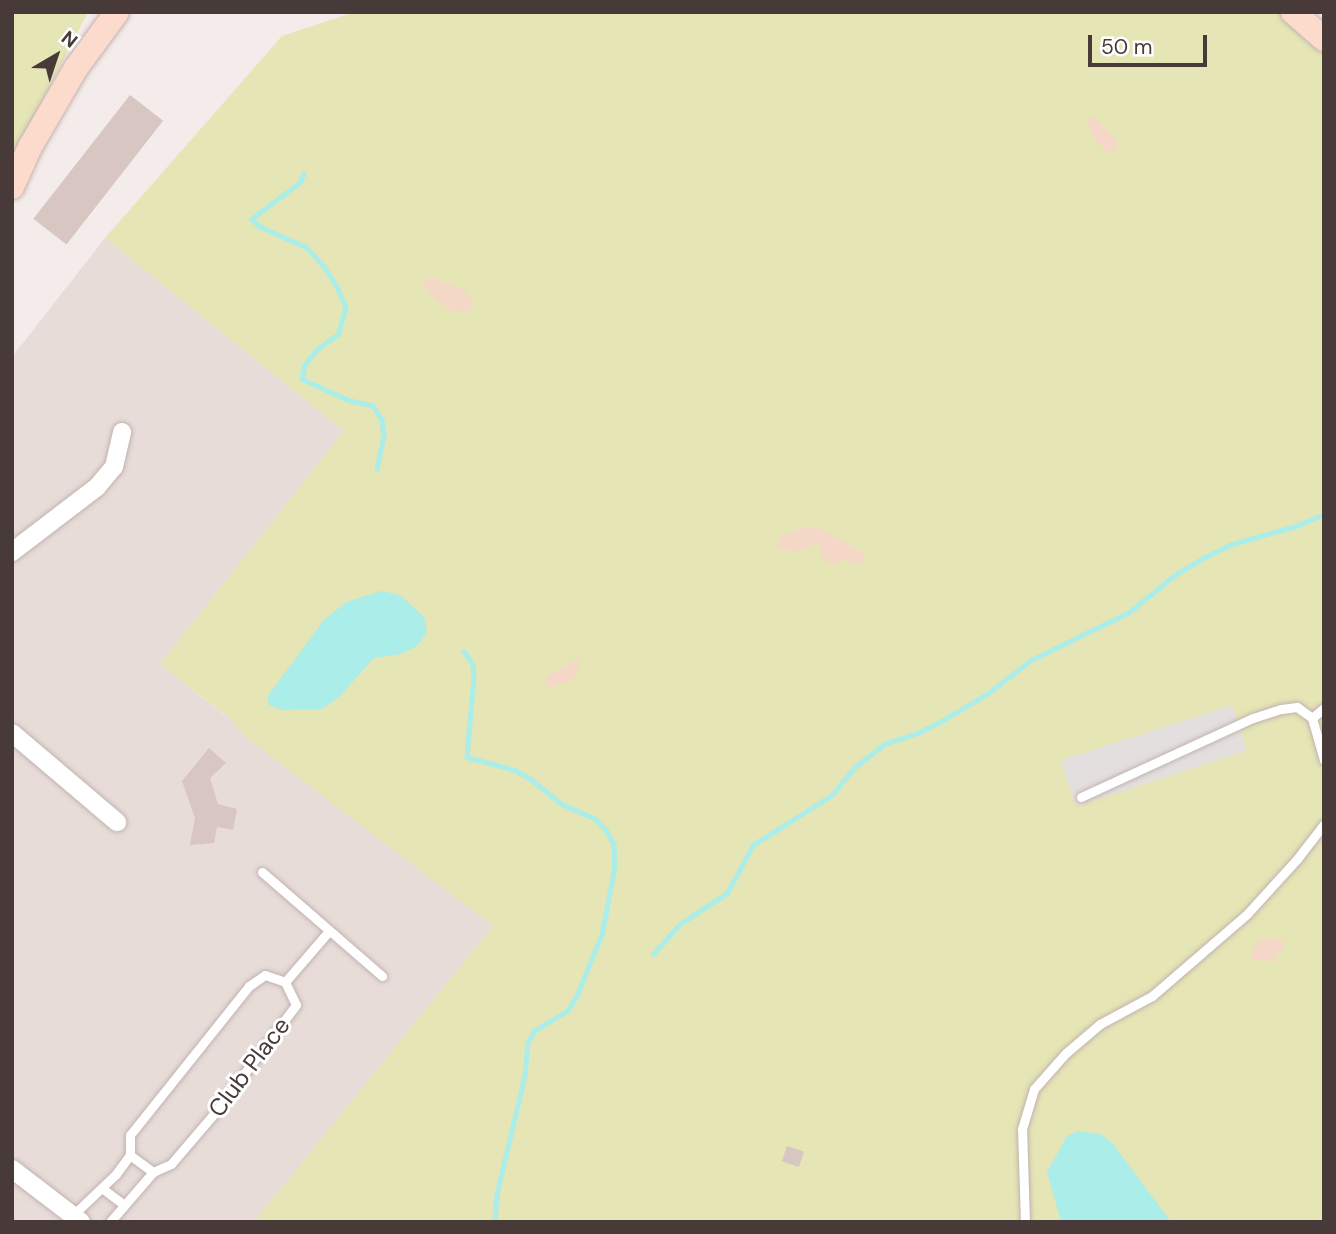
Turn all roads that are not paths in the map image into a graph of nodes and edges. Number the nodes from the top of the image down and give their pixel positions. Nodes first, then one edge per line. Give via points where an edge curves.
1 (117, 12) edge
2 (1293, 12) edge
3 (1324, 39) edge
4 (12, 187) edge
5 (122, 432) dead end
6 (12, 552) edge
7 (1324, 708) edge
8 (1312, 718) junction
9 (12, 733) edge
10 (1324, 760) edge
11 (1080, 797) dead end
12 (117, 822) dead end
13 (1324, 824) edge
14 (262, 872) dead end
15 (329, 931) junction
16 (382, 976) dead end
17 (285, 982) junction
18 (131, 1155) junction
19 (12, 1169) edge
20 (153, 1172) junction
21 (103, 1189) junction
22 (124, 1205) junction
23 (77, 1219) edge
24 (110, 1222) edge
25 (1025, 1222) edge

1 - 4 street via 76,68
2 - 3 street
5 - 6 street via 114,467 97,487
7 - 8 lane
8 - 10 lane
8 - 11 lane via 1297,707 1253,718
9 - 12 street
13 - 25 lane via 1247,914 1152,996 1100,1024 1034,1089 1022,1129
14 - 15 lane
15 - 16 lane
15 - 17 lane
17 - 18 lane, Club Place via 265,975 248,986 130,1135
17 - 20 lane, Club Place via 296,1005 171,1164
18 - 20 lane
18 - 21 lane, Club Place
19 - 23 street
20 - 22 lane, Club Place
21 - 22 lane
21 - 23 lane, Club Place
22 - 24 lane, Club Place

